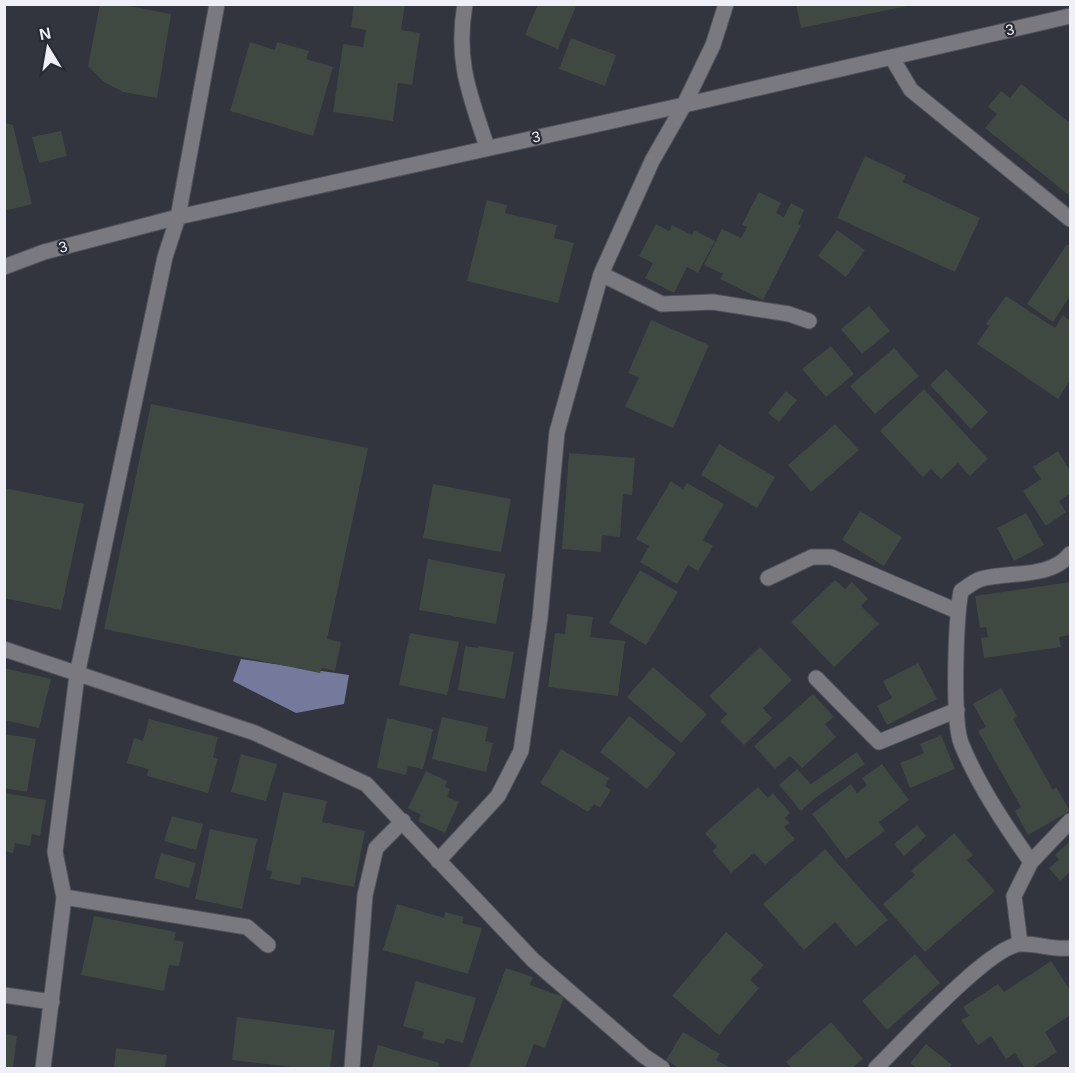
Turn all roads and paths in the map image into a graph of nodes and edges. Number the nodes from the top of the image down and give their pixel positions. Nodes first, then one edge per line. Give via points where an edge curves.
1 (218, 4) edge
2 (465, 4) edge
3 (726, 4) edge
4 (1071, 16) edge
5 (892, 58) junction
6 (684, 105) junction
7 (487, 147) junction
8 (178, 217) junction
9 (1071, 219) edge
10 (4, 267) edge
11 (601, 274) junction
12 (810, 321) dead end
13 (1069, 559) edge
14 (768, 578) dead end
15 (957, 611) junction
16 (4, 649) edge
17 (77, 675) junction
18 (816, 678) dead end
19 (957, 710) junction
20 (403, 821) junction
21 (1071, 821) edge
22 (438, 861) junction
23 (1031, 862) junction
24 (64, 897) junction
25 (1020, 944) junction
26 (268, 945) dead end
27 (1071, 948) edge
28 (4, 995) edge
29 (52, 1002) junction
30 (43, 1068) edge
31 (352, 1068) edge
32 (662, 1068) edge
33 (876, 1068) edge

1 - 8 street
2 - 7 street via 461,30 463,76
3 - 6 street
4 - 5 street, 3
5 - 6 street, 3
5 - 9 street via 911,90
6 - 7 street, 3
6 - 11 street via 652,161
7 - 8 street, 3
8 - 10 street, 3 via 44,252
8 - 17 street via 165,257
11 - 12 street via 662,304 713,302
11 - 22 street via 557,432 540,618 521,751 498,796
13 - 15 street via 1040,571 980,579 961,591
14 - 15 street via 812,557 831,557
15 - 19 street
16 - 17 street
17 - 20 street via 255,733 323,762 366,784
17 - 24 street via 55,852
18 - 19 street via 879,742
19 - 23 street via 960,741 985,792
20 - 22 street
20 - 31 street via 376,848 365,895
21 - 23 street
22 - 32 street via 533,960
23 - 25 street via 1014,896
24 - 26 street via 247,927
24 - 29 street
25 - 27 street
25 - 33 street via 1000,951
28 - 29 street
29 - 30 street

